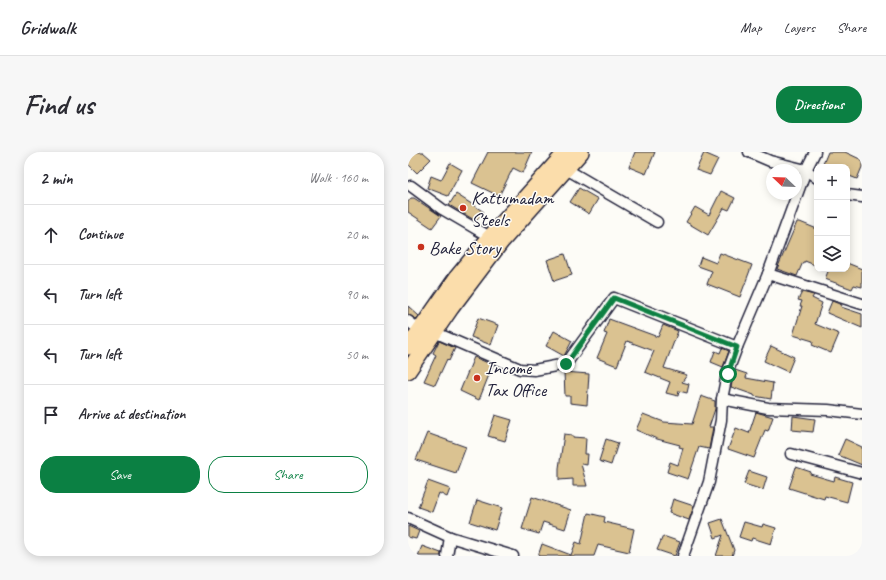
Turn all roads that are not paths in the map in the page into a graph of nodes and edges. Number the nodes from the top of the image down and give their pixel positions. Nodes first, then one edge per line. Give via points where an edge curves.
1 (580, 152) edge
2 (749, 152) edge
3 (815, 152) edge
4 (563, 157) edge
5 (806, 170) junction
6 (814, 176) edge
7 (411, 186) dead end
8 (850, 195) edge
9 (862, 197) edge
10 (657, 222) dead end
11 (490, 237) junction
12 (768, 274) junction
13 (862, 304) edge
14 (439, 313) junction
15 (421, 328) edge
16 (408, 347) edge
17 (737, 347) junction
18 (408, 371) edge
19 (722, 399) junction
20 (862, 414) edge
21 (791, 454) dead end
22 (862, 473) edge
23 (408, 518) edge
24 (450, 537) junction
25 (447, 556) edge
26 (513, 556) edge
27 (683, 556) edge

1 - 4 highway
2 - 5 street via 770,161
3 - 5 street
4 - 10 street
4 - 11 highway
4 - 14 highway via 501,242
5 - 6 street
5 - 12 street
7 - 11 street
8 - 9 street
11 - 14 highway via 457,277
12 - 13 street
12 - 17 street
14 - 15 highway
15 - 16 highway
15 - 17 street via 520,368 534,370 566,364 614,298
15 - 18 highway
17 - 19 street
19 - 20 street via 768,408
19 - 27 street via 721,420 709,482
21 - 22 street
23 - 24 street
24 - 25 street
24 - 26 street

